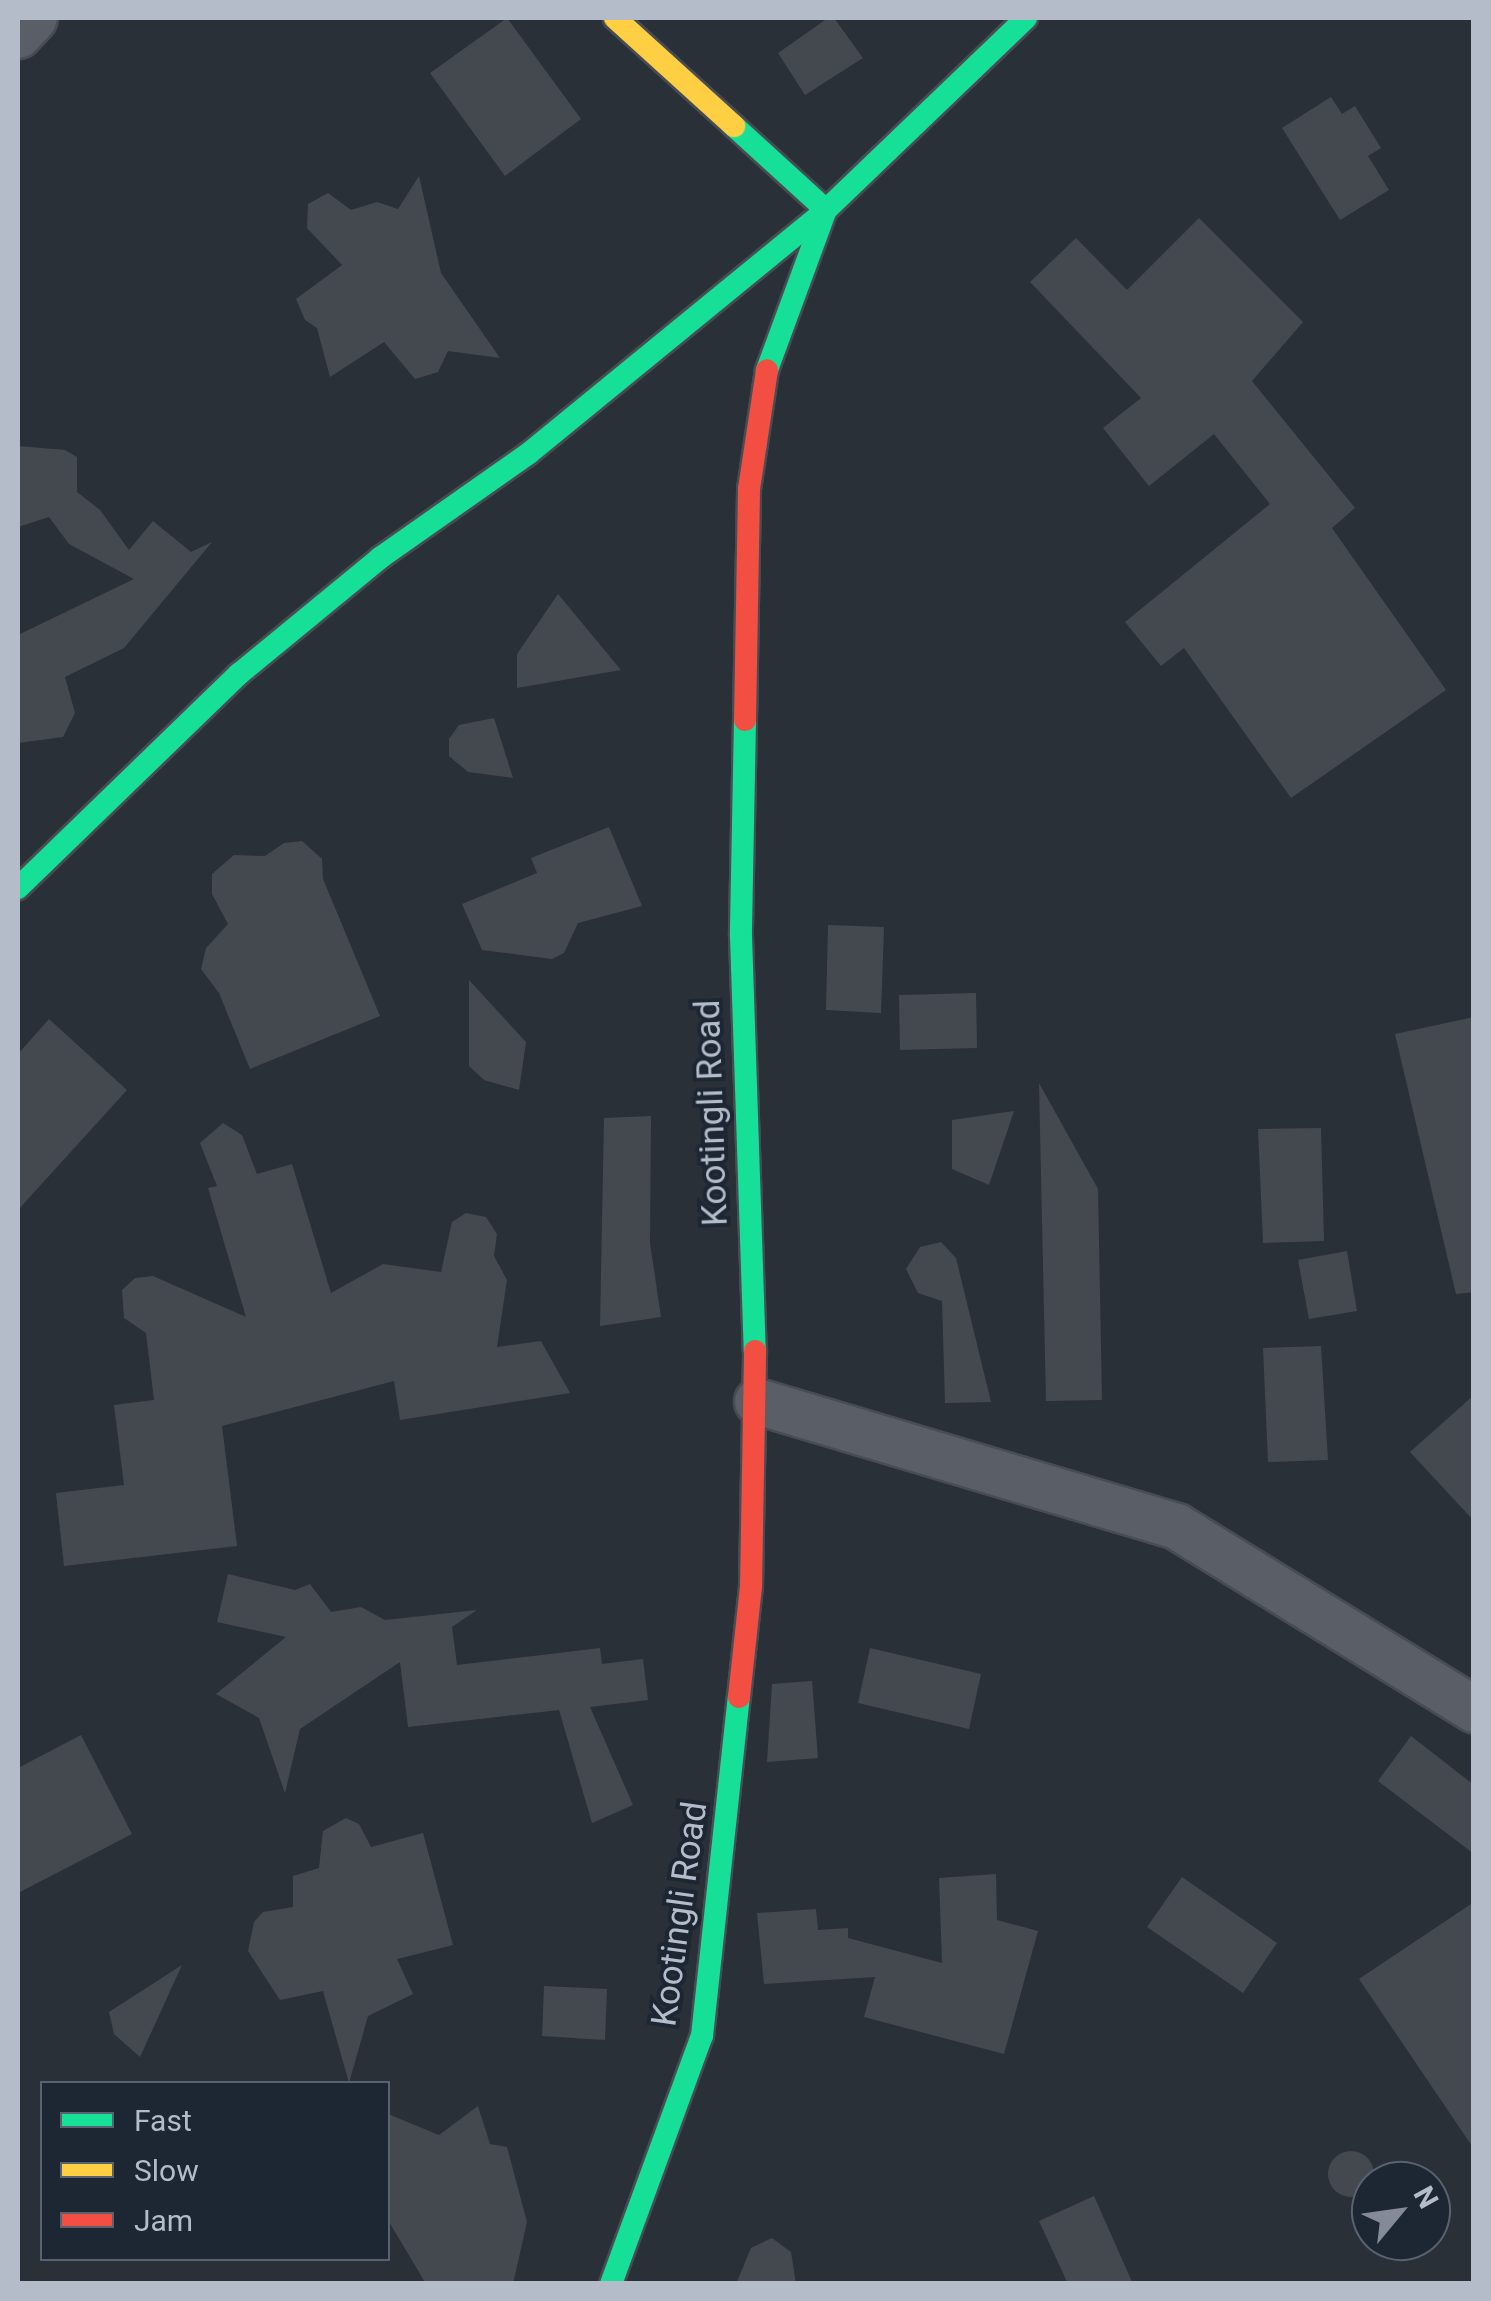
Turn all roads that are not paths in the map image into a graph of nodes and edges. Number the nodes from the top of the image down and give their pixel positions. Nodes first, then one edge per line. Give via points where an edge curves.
1 (34, 18) edge
2 (614, 18) edge
3 (1026, 18) edge
4 (18, 34) edge
5 (826, 210) junction
6 (18, 888) edge
7 (757, 1400) junction
8 (1474, 1709) edge
9 (611, 2284) edge

1 - 4 street
2 - 5 street
3 - 5 street, Kootingli Road
5 - 6 street via 528,454 380,558 240,674
5 - 7 street, Kootingli Road via 770,348 749,490 741,936
7 - 8 street via 1176,1526
7 - 9 street, Kootingli Road via 751,1586 702,2036

